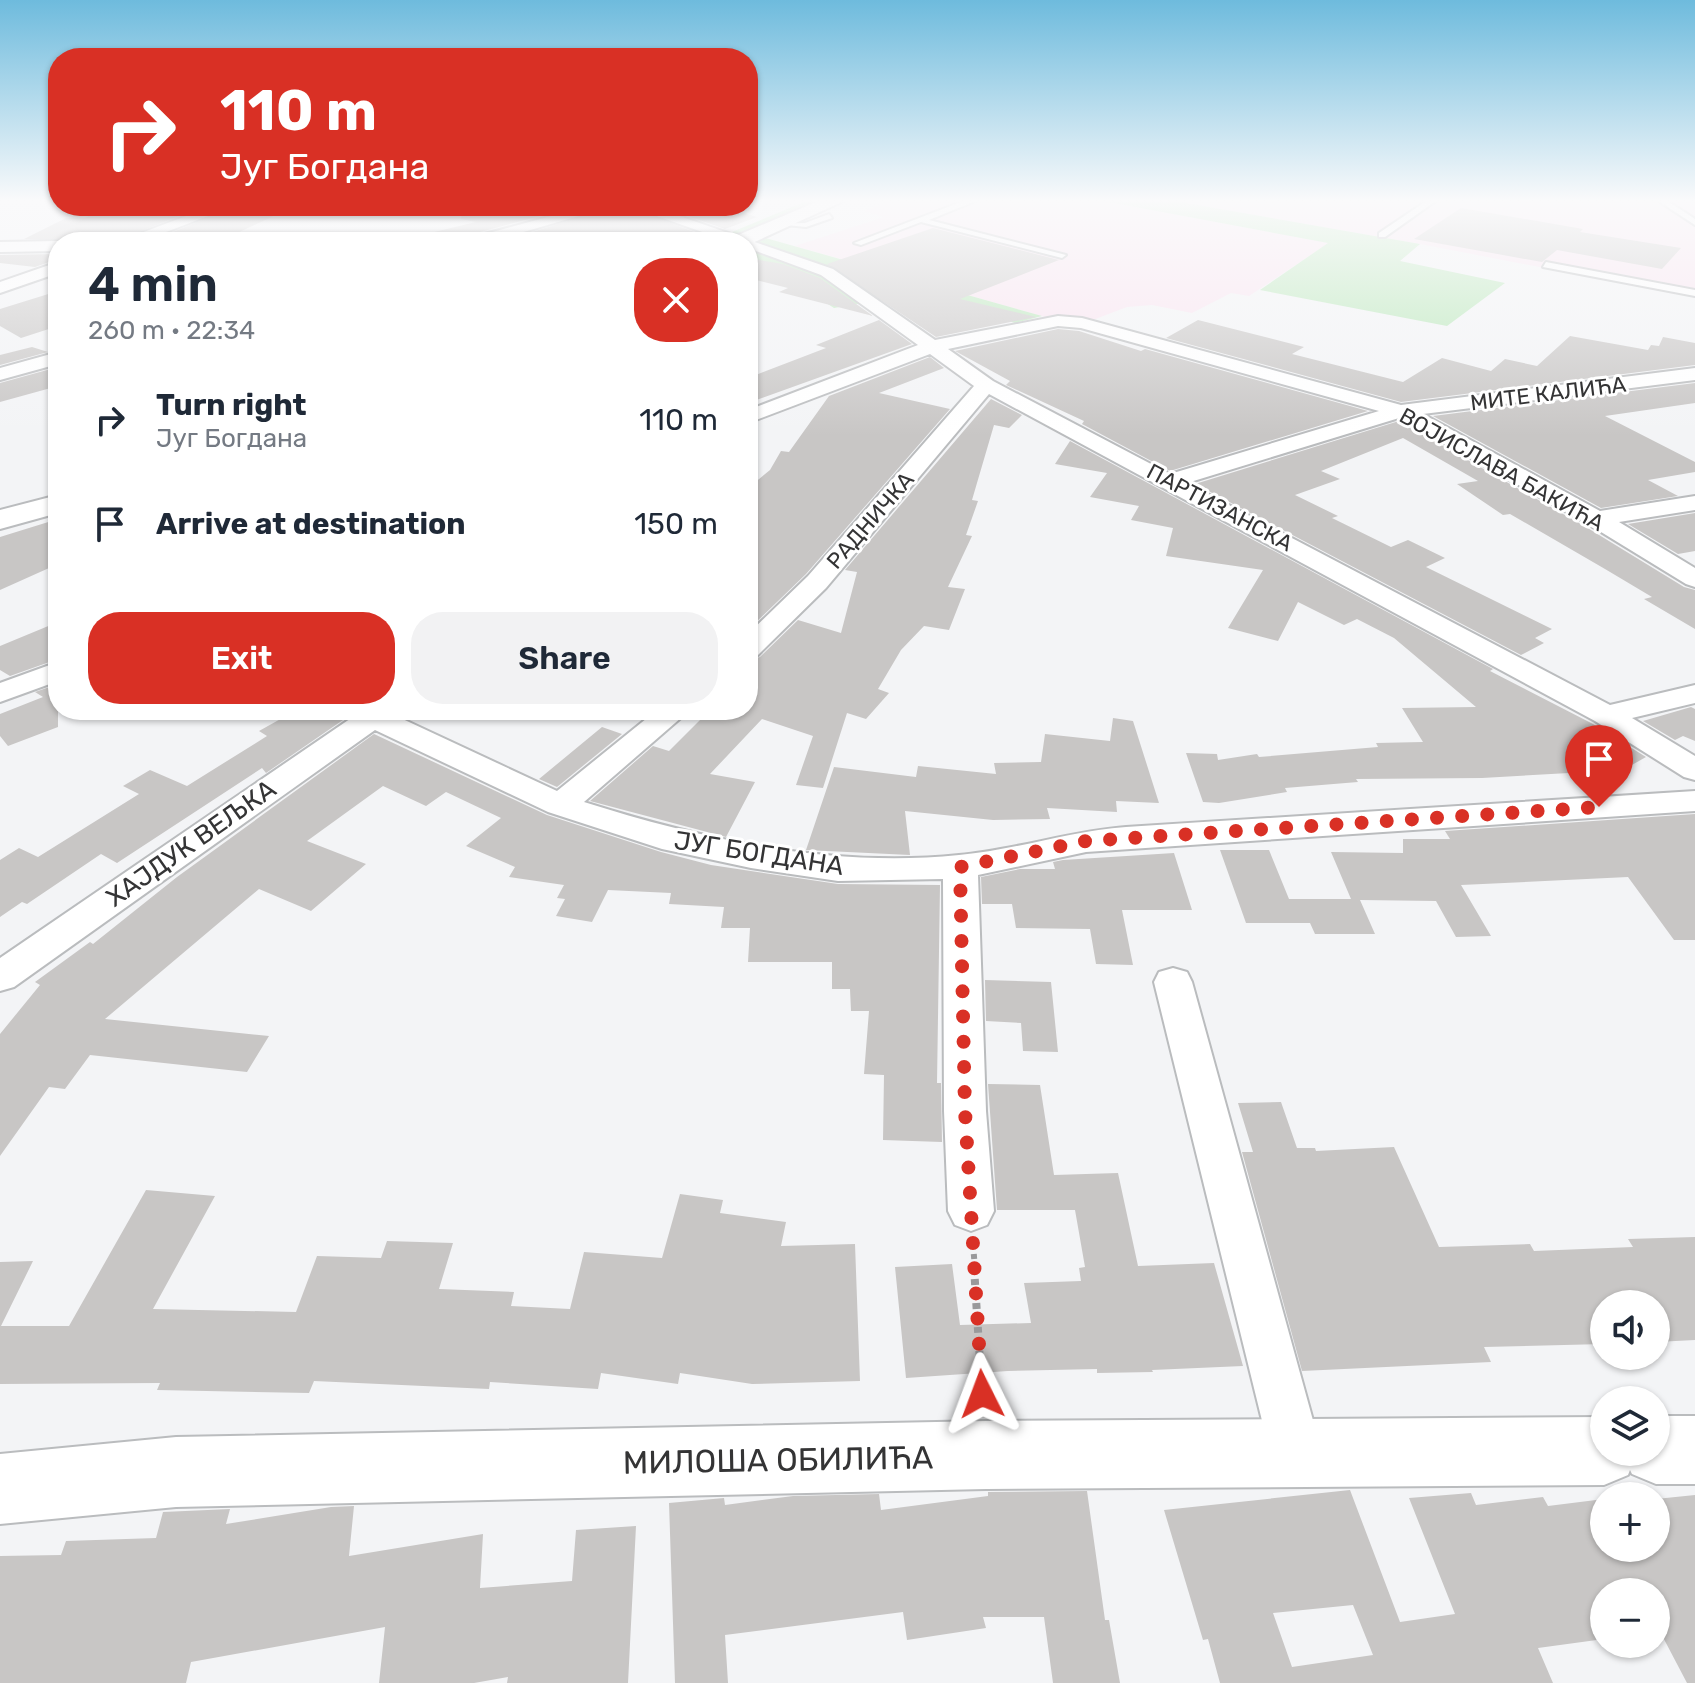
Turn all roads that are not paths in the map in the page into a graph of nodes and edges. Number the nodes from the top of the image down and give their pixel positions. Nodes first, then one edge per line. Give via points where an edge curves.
1 (26, 279) edge
2 (838, 279) edge
3 (1618, 279) edge
4 (0, 288) edge
5 (1695, 293) edge
6 (931, 347) junction
7 (48, 361) edge
8 (0, 374) edge
9 (1695, 374) edge
10 (986, 385) junction
11 (1401, 411) junction
12 (758, 423) edge
13 (1170, 481) junction
14 (1695, 503) edge
15 (48, 507) edge
16 (1596, 519) junction
17 (0, 520) edge
18 (1695, 579) edge
19 (758, 639) edge
20 (48, 675) edge
21 (0, 693) edge
22 (1695, 694) edge
23 (1606, 715) junction
24 (368, 720) edge
25 (392, 720) edge
26 (663, 720) edge
27 (1695, 770) edge
28 (1695, 801) edge
29 (560, 805) junction
30 (960, 867) junction
31 (0, 977) edge
32 (1173, 982) dead end
33 (971, 1211) road end
34 (1670, 1450) edge
35 (1695, 1450) edge
36 (1590, 1451) edge
37 (1296, 1453) junction
38 (0, 1489) edge

1 - 4 street
2 - 6 street, ПАРТИЗАНСКА
3 - 5 lane
6 - 10 street, ПАРТИЗАНСКА
6 - 11 street, ВОЈИСЛАВА БАКИЋА via 1066,321
6 - 12 street via 787,403
7 - 8 street
9 - 11 street, МИТЕ КАЛИЋА
10 - 13 street, ПАРТИЗАНСКА
10 - 19 street, РАДНИЧКА via 817,582
11 - 13 street, МИТЕ КАЛИЋА
11 - 16 street, ВОЈИСЛАВА БАКИЋА
13 - 23 street, ПАРТИЗАНСКА
14 - 16 street
15 - 17 street
16 - 18 street, ВОЈИСЛАВА БАКИЋА
20 - 21 street
22 - 23 street
23 - 27 street, ПАРТИЗАНСКА
24 - 31 street, ХАЈДУК ВЕЉКА
25 - 29 street, ЈУГ БОГДАНА
26 - 29 street
28 - 30 street, ЈУГ БОГДАНА via 1086,841
29 - 30 street, ЈУГ БОГДАНА via 662,838 751,857 838,869
30 - 33 street
32 - 37 street
34 - 35 street
36 - 37 street, МИЛОША ОБИЛИЋА
37 - 38 street, МИЛОША ОБИЛИЋА via 176,1472

